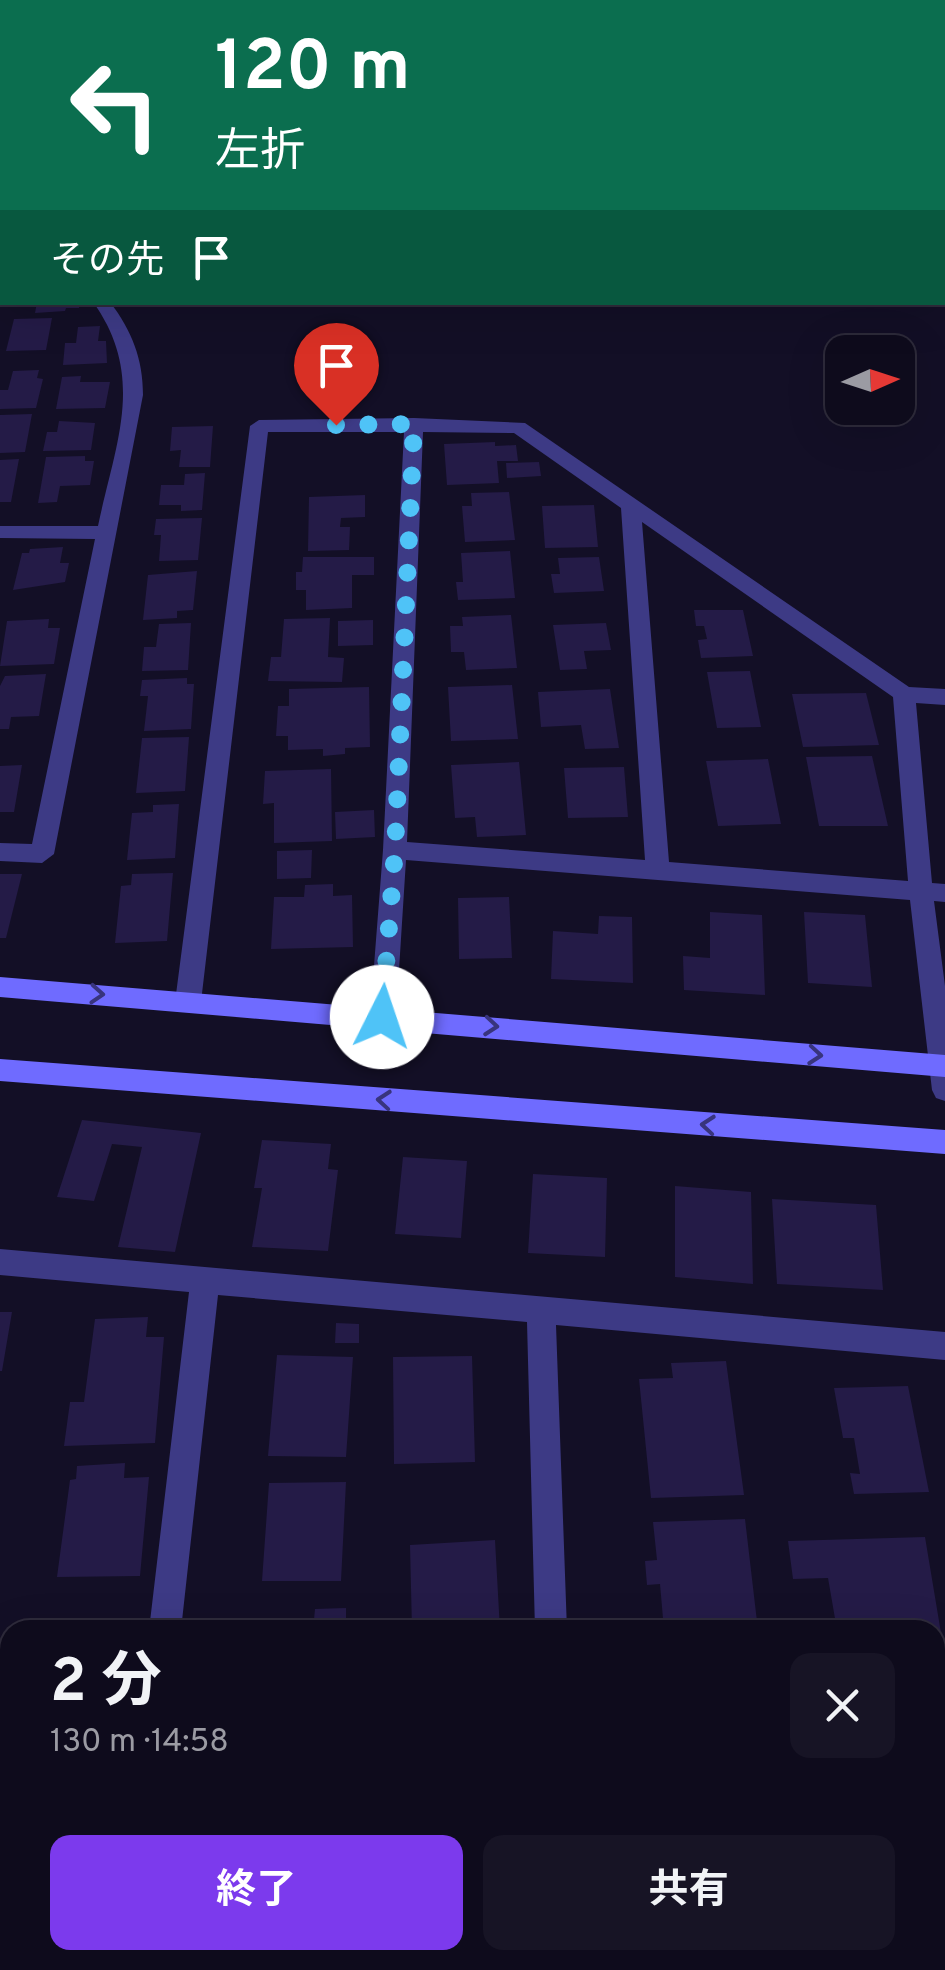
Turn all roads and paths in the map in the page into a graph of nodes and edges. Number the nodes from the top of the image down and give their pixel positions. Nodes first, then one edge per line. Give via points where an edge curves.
1 (103, 305) edge
2 (414, 424) junction
3 (631, 507) junction
4 (0, 532) edge
5 (107, 533) junction
6 (904, 694) junction
7 (945, 697) edge
8 (395, 850) junction
9 (0, 852) edge
10 (658, 871) junction
11 (933, 892) edge
12 (0, 987) edge
13 (188, 1002) junction
14 (382, 1017) junction
15 (0, 1070) edge
16 (944, 1074) edge
17 (945, 1142) edge
18 (0, 1262) edge
19 (205, 1280) junction
20 (541, 1310) junction
21 (945, 1346) edge
22 (165, 1620) edge
23 (552, 1620) edge

1 - 5 street via 134,369
2 - 3 street via 518,428
2 - 8 street
2 - 13 street via 260,426
3 - 6 street
3 - 10 street
4 - 5 street
5 - 9 street via 42,854
6 - 7 street
6 - 11 street
8 - 10 street
8 - 14 street
10 - 11 street
11 - 16 street
12 -> 13 street
13 - 14 street
14 -> 16 street
17 -> 15 street
18 - 19 street
19 - 20 street
19 - 22 street
20 - 21 street
20 - 23 street

